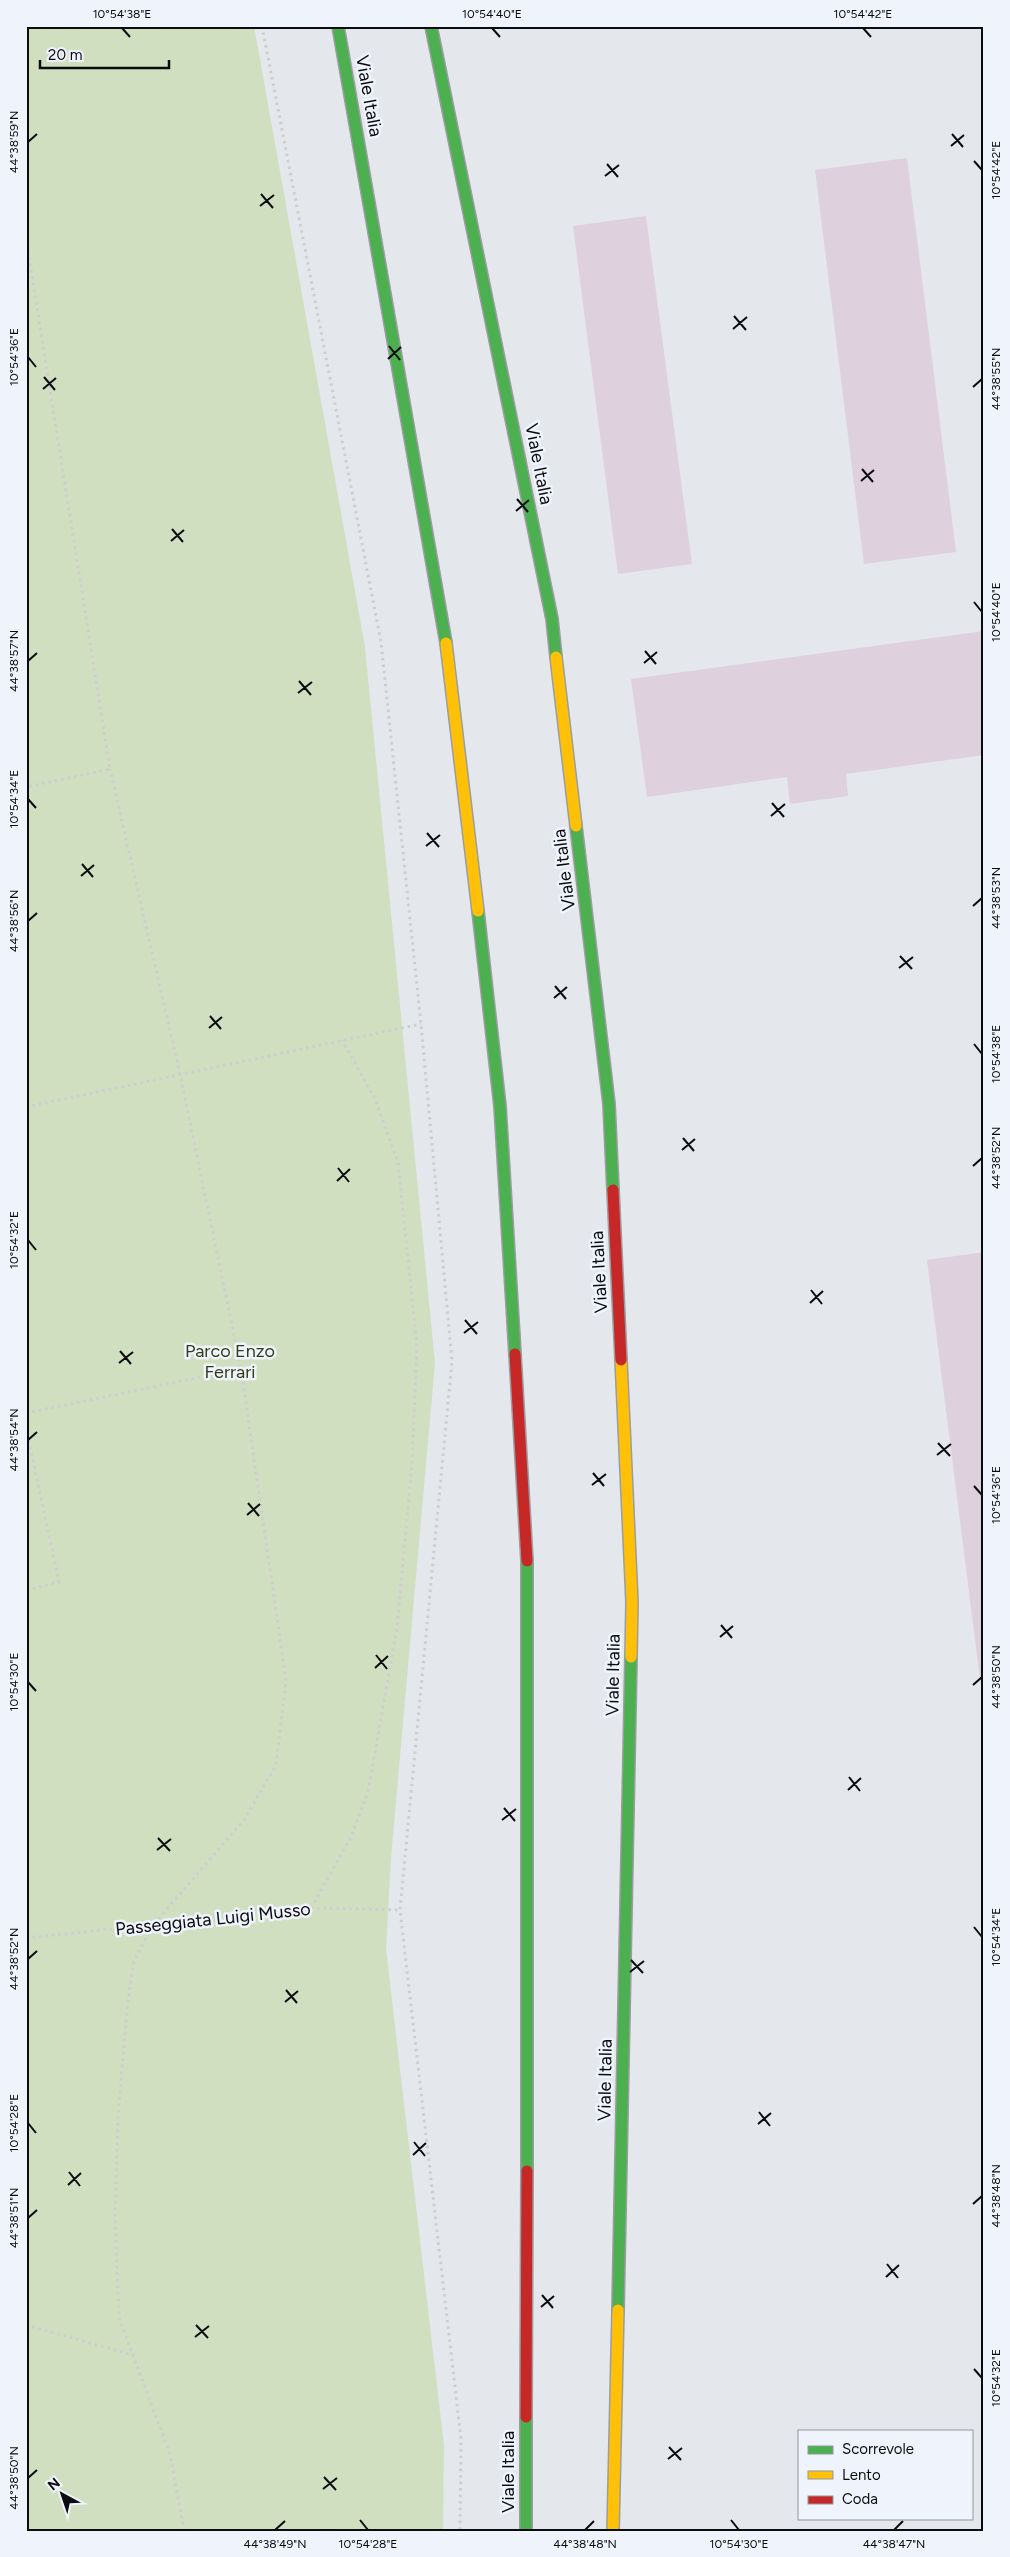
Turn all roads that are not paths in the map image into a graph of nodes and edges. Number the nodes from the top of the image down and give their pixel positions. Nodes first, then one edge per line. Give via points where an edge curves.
1 (338, 26) edge
2 (432, 26) edge
3 (526, 2531) edge
4 (614, 2531) edge

1 - 3 main road, Viale Italia via 450,665 500,1106 528,1578
2 - 4 main road, Viale Italia via 552,619 609,1104 632,1602

